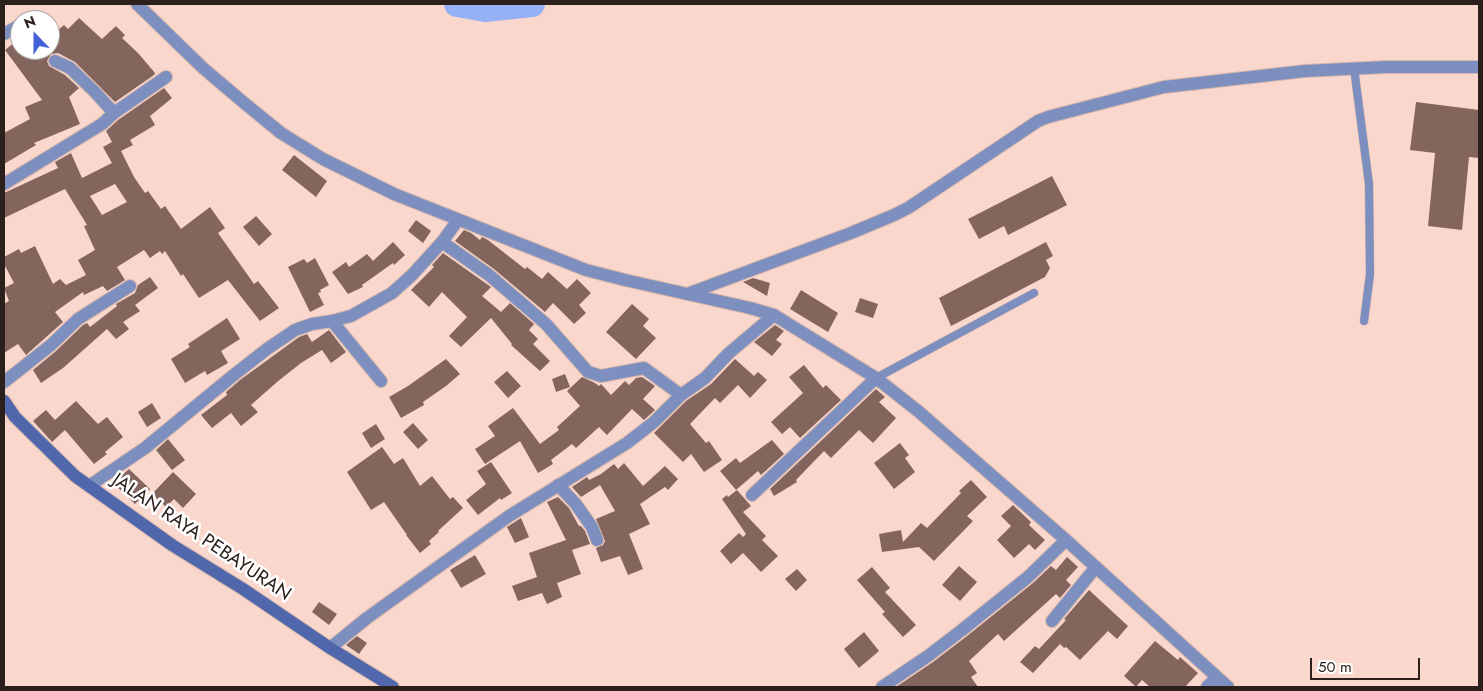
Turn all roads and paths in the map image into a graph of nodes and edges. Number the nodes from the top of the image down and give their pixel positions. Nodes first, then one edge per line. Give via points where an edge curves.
1 (137, 4) edge
2 (54, 61) dead end
3 (1479, 67) edge
4 (1354, 68) junction
5 (166, 77) dead end
6 (114, 113) junction
7 (4, 184) edge
8 (458, 220) junction
9 (442, 242) junction
10 (130, 286) dead end
11 (1034, 293) dead end
12 (687, 294) junction
13 (774, 315) junction
14 (332, 321) junction
15 (1364, 321) dead end
16 (876, 378) junction
17 (381, 380) dead end
18 (4, 382) edge
19 (681, 395) junction
20 (4, 402) edge
21 (558, 485) junction
22 (89, 486) junction
23 (752, 494) dead end
24 (597, 540) dead end
25 (1066, 540) junction
26 (1096, 567) junction
27 (1052, 620) dead end
28 (330, 648) junction
29 (1217, 678) junction
30 (393, 687) edge
31 (882, 687) edge
32 (1207, 687) edge
33 (1228, 687) edge

1 - 8 street via 210,73 281,133 323,159 394,194
2 - 6 street via 70,68
3 - 4 street
4 - 12 street via 1164,87 1048,117 894,215
4 - 15 lane via 1369,184 1370,274
5 - 6 street
6 - 7 street via 65,148
8 - 9 street
8 - 12 street via 586,270
9 - 14 street via 392,293 351,316
9 - 19 street via 489,275 546,324 588,372 601,376 644,368
10 - 18 street via 78,319
11 - 16 lane
12 - 13 street
13 - 16 street
13 - 19 street
14 - 17 street
14 - 22 street via 295,330 267,349 145,448
16 - 23 street
16 - 25 street
19 - 21 street via 627,443
20 - 22 main road, JALAN RAYA PEBAYURAN via 44,447
21 - 24 street via 575,503
21 - 28 street via 509,516
22 - 28 main road, JALAN RAYA PEBAYURAN via 172,545
25 - 26 street
25 - 31 street via 997,602
26 - 27 street
26 - 29 street
28 - 30 main road, JALAN RAYA PEBAYURAN
29 - 32 street
29 - 33 street

